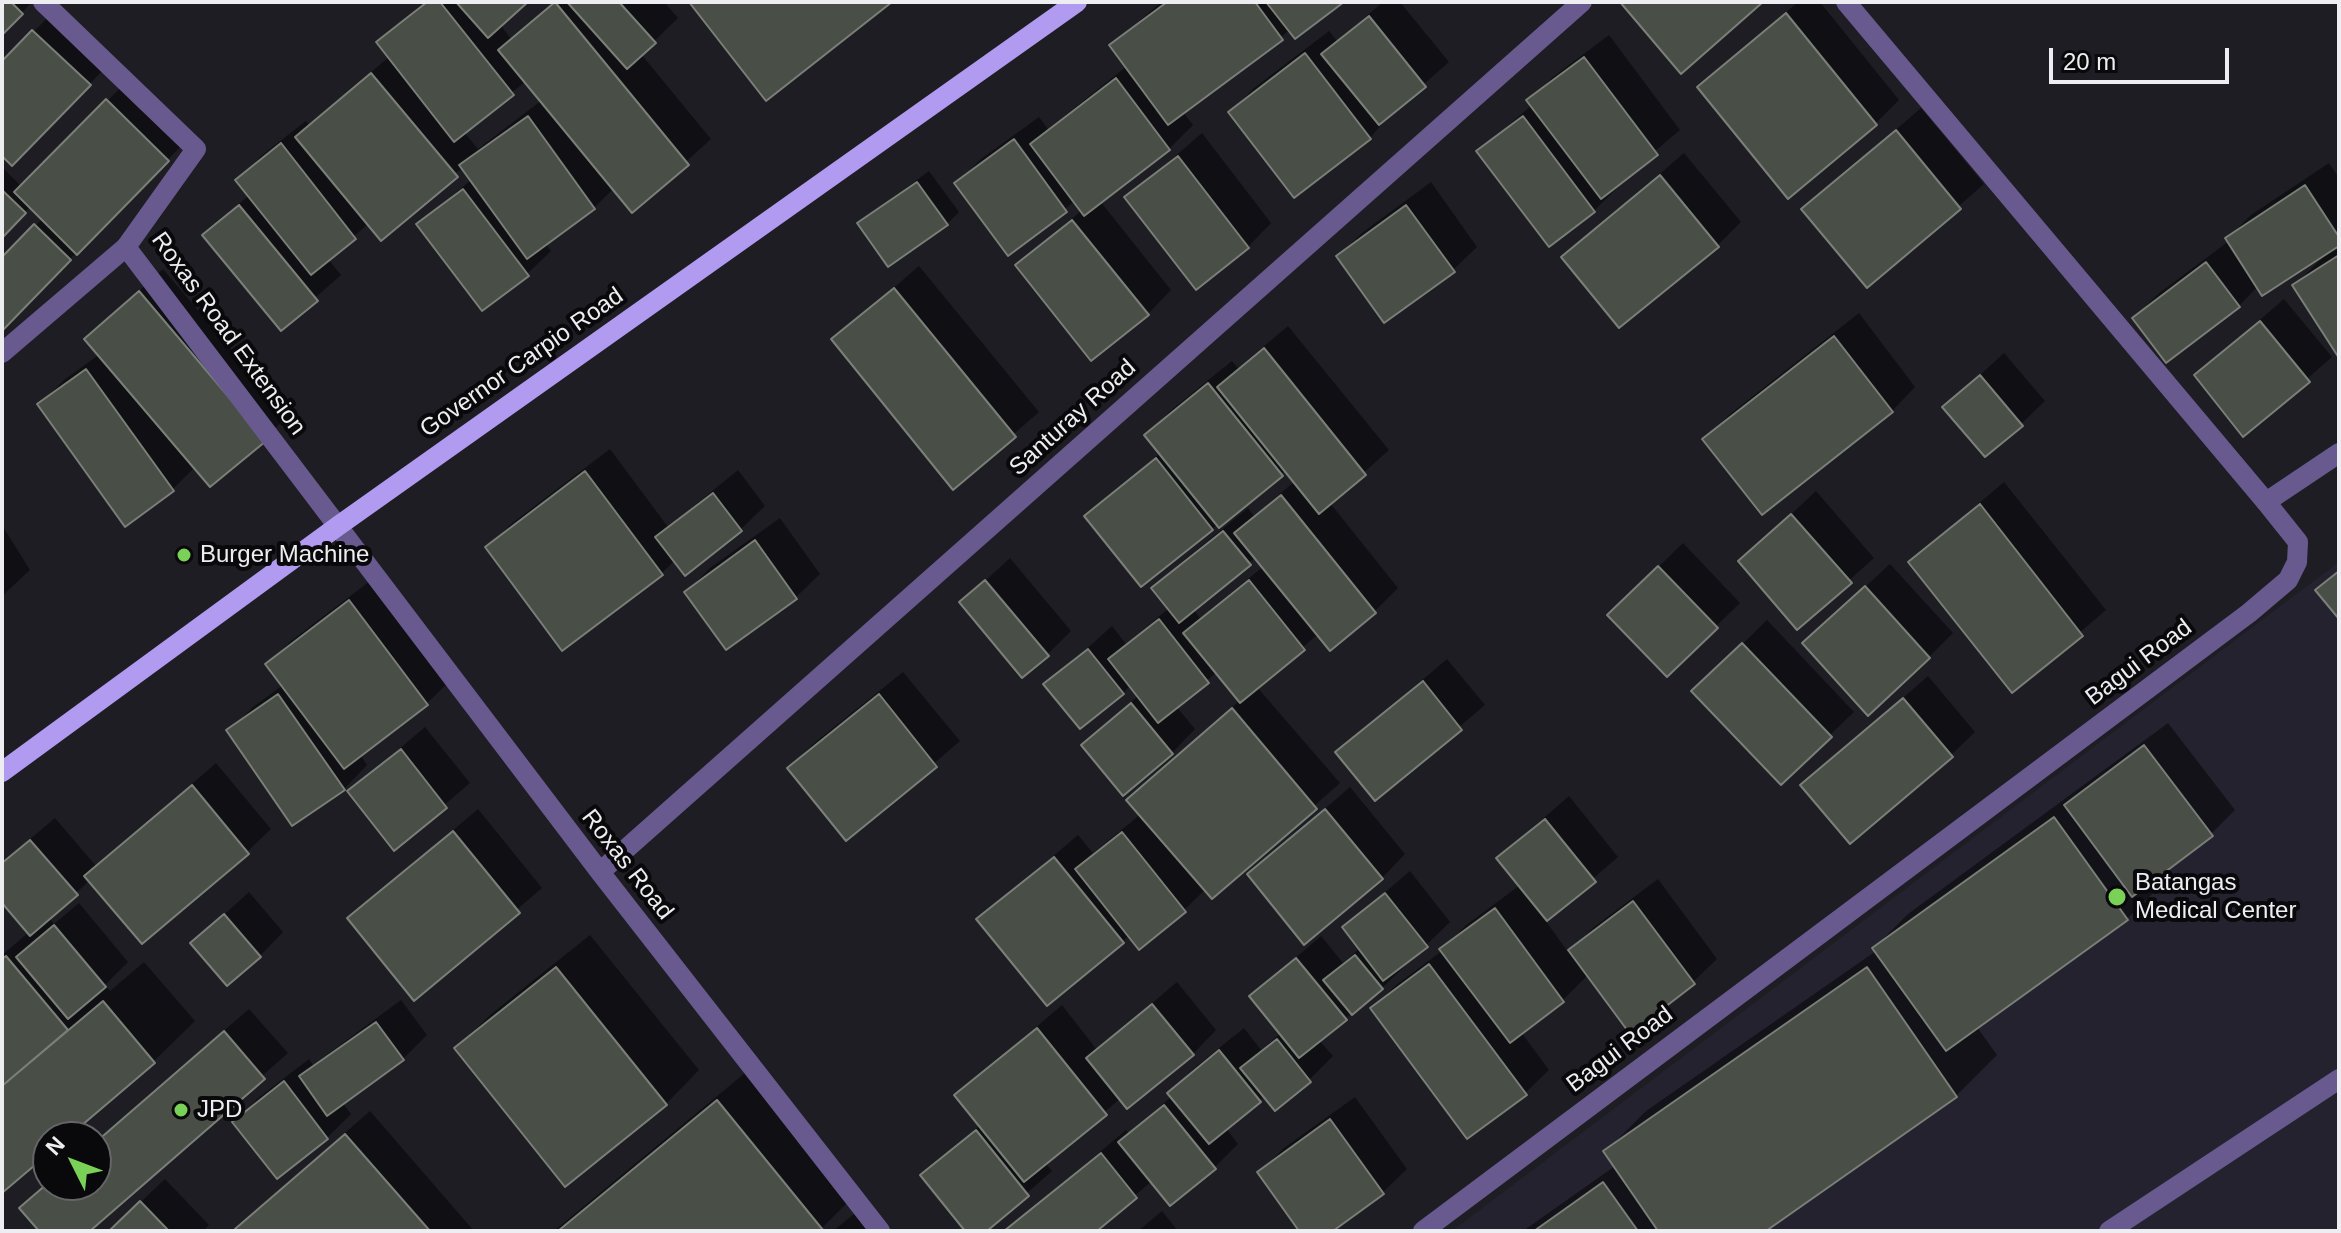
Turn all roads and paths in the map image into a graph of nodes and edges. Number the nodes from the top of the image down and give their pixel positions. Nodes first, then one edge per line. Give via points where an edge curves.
1 (43, 2) edge
2 (1077, 2) edge
3 (1582, 2) edge
4 (1846, 2) edge
5 (126, 247) junction
6 (2, 353) edge
7 (2339, 453) edge
8 (2266, 502) junction
9 (338, 526) junction
10 (2, 772) edge
11 (600, 872) junction
12 (2339, 1079) edge
13 (880, 1231) edge
14 (1423, 1231) edge
15 (2109, 1231) edge

1 - 5 street, Roxas Road Extension via 196,149
2 - 9 main road, Governor Carpio Road
3 - 11 street, Santuray Road
4 - 8 street, Bagui Road
5 - 6 street
5 - 9 street, Roxas Road Extension
7 - 8 street
8 - 14 street, Bagui Road via 2298,542 2297,562 2288,580
9 - 10 main road, Governor Carpio Road
9 - 11 street, Roxas Road
11 - 13 street, Roxas Road
12 - 15 street

